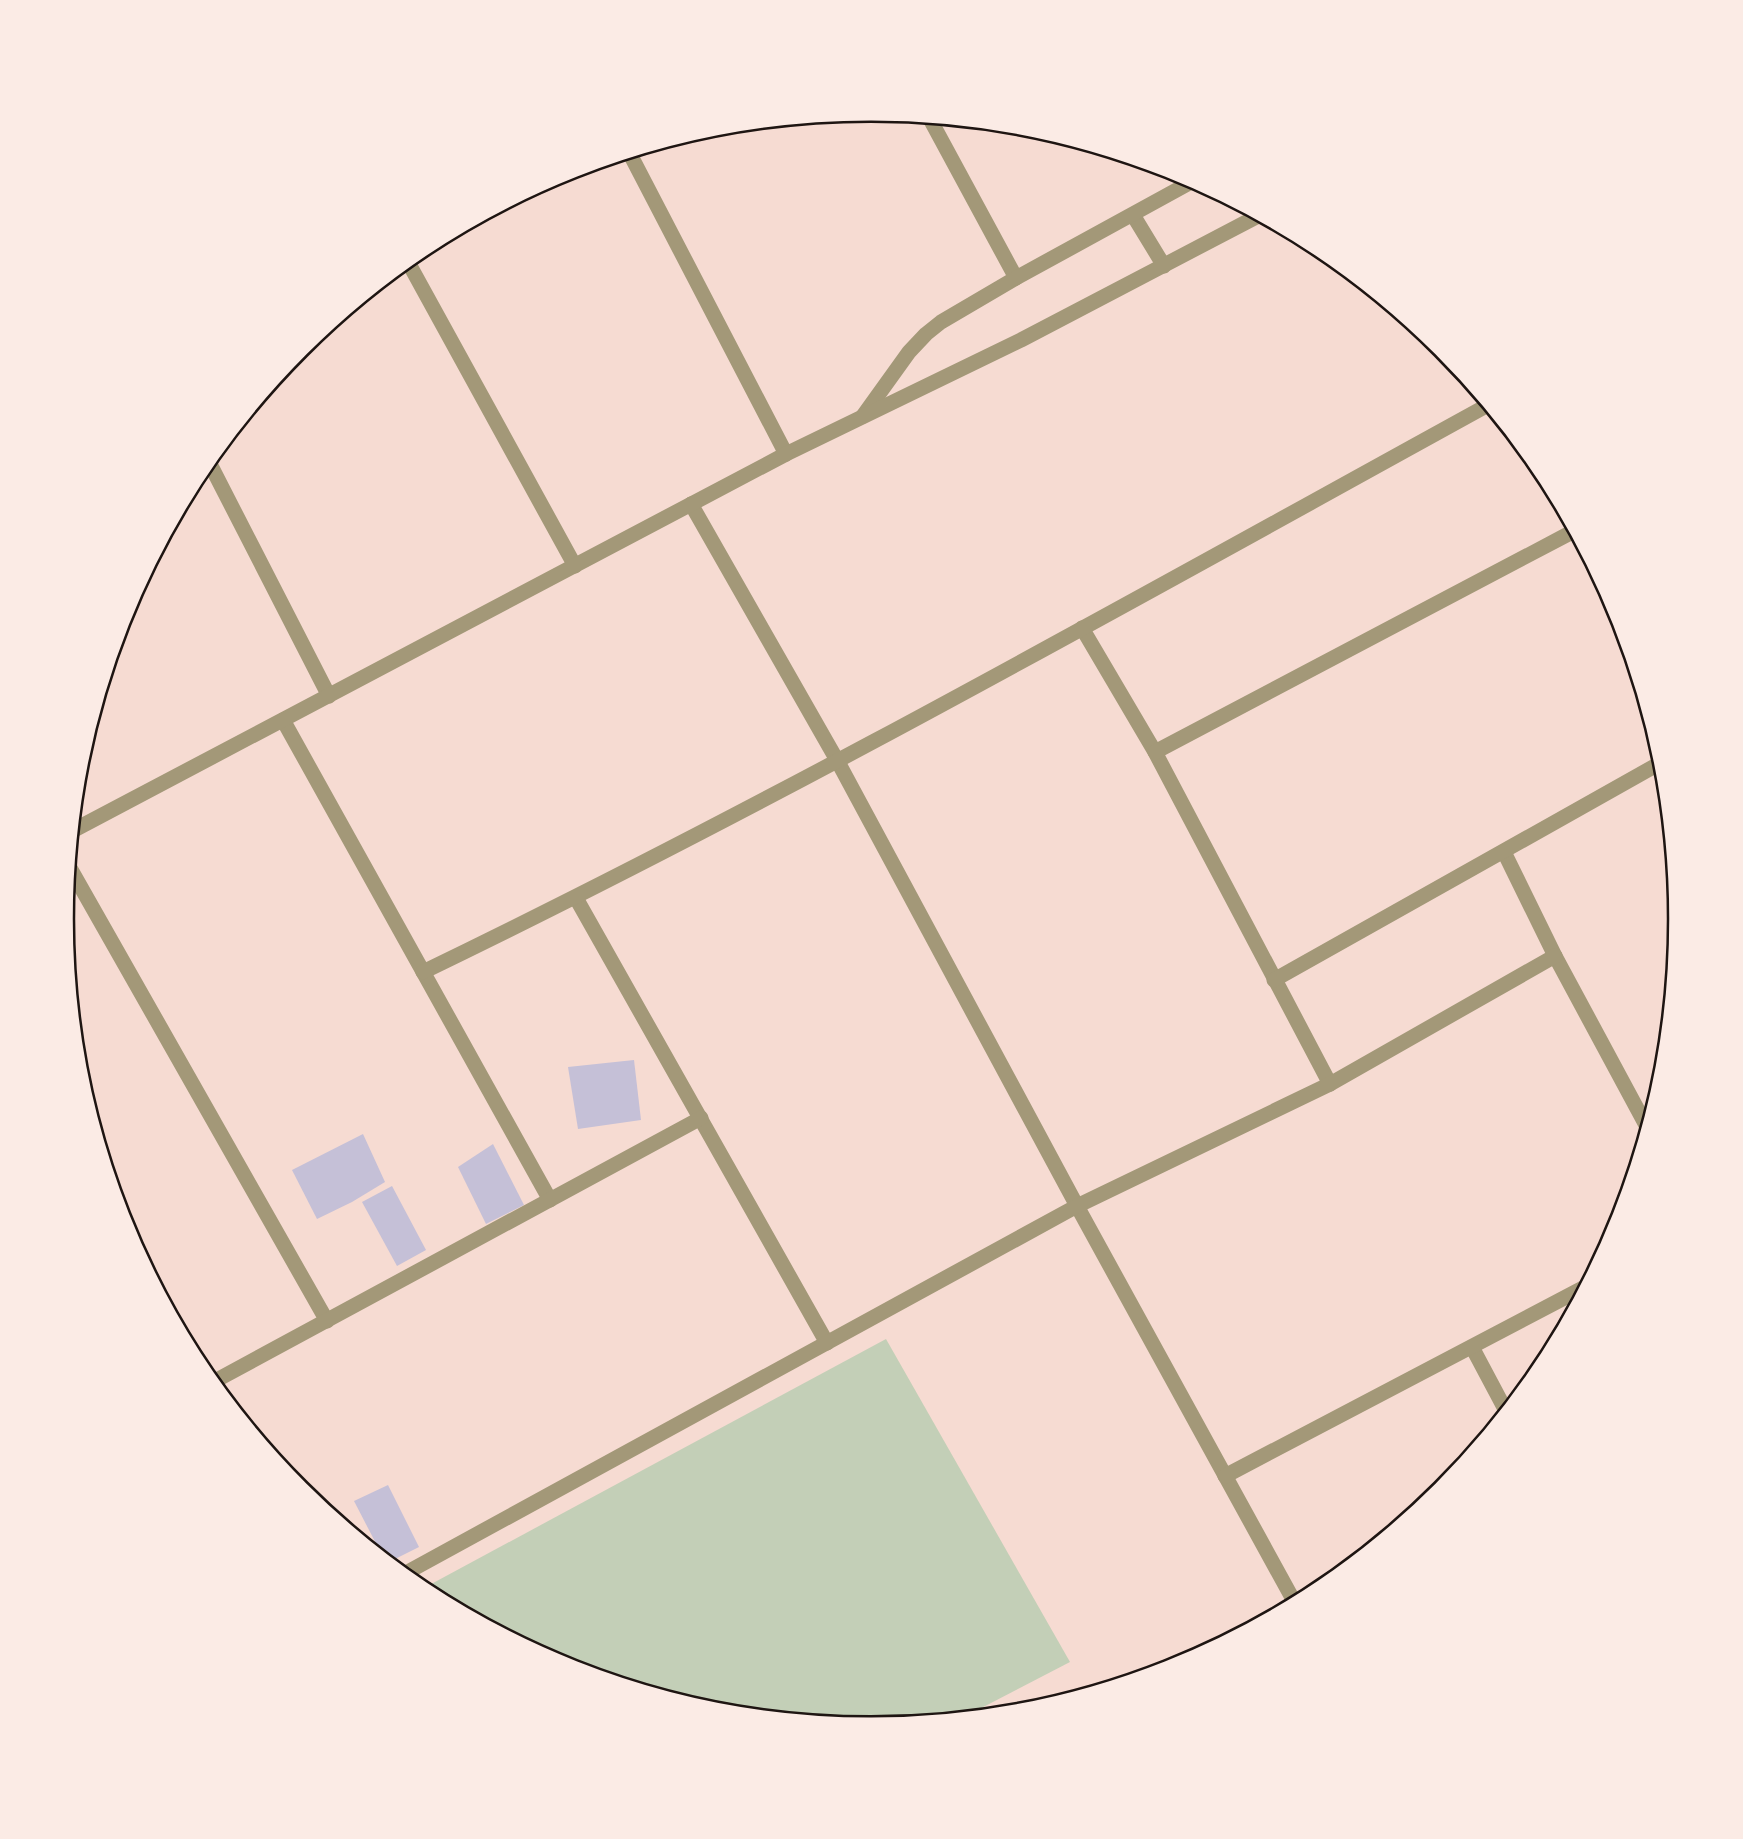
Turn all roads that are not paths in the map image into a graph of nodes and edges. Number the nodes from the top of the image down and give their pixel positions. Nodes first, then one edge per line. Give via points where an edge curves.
1 (933, 124) edge
2 (632, 159) edge
3 (1185, 186) edge
4 (1133, 215) junction
5 (1252, 219) edge
6 (1164, 266) junction
7 (411, 268) edge
8 (1016, 278) junction
9 (1483, 408) edge
10 (862, 418) junction
11 (786, 454) junction
12 (213, 469) edge
13 (691, 504) junction
14 (1569, 534) edge
15 (574, 566) junction
16 (1082, 628) junction
17 (329, 696) junction
18 (284, 720) junction
19 (1154, 752) junction
20 (838, 762) junction
21 (1654, 766) edge
22 (80, 827) edge
23 (1504, 852) junction
24 (75, 876) edge
25 (576, 898) junction
26 (1555, 956) junction
27 (422, 972) junction
28 (1274, 980) junction
29 (1330, 1084) junction
30 (702, 1118) junction
31 (1643, 1120) edge
32 (550, 1200) junction
33 (1077, 1206) junction
34 (1576, 1292) edge
35 (327, 1321) junction
36 (827, 1343) junction
37 (1472, 1347) junction
38 (219, 1379) edge
39 (1503, 1406) edge
40 (1225, 1476) junction
41 (411, 1570) edge
42 (1292, 1597) edge

1 - 8 street
2 - 11 street
3 - 4 street
4 - 6 street
4 - 8 street
5 - 6 street
6 - 10 street
7 - 15 street
8 - 10 street via 926,334 909,352
9 - 16 street
10 - 11 street
11 - 13 street
12 - 17 street
13 - 15 street
13 - 20 street
14 - 19 street
15 - 17 street
16 - 19 street
16 - 20 street
17 - 18 street
18 - 22 street
18 - 27 street
19 - 28 street
20 - 25 street
20 - 33 street
21 - 23 street
23 - 26 street
23 - 28 street
24 - 35 street
25 - 27 street
25 - 30 street
26 - 29 street
26 - 31 street
27 - 32 street
28 - 29 street
29 - 33 street
30 - 32 street
30 - 36 street
32 - 35 street
33 - 36 street
33 - 40 street
34 - 37 street
35 - 38 street
36 - 41 street
37 - 39 street
37 - 40 street
40 - 42 street

